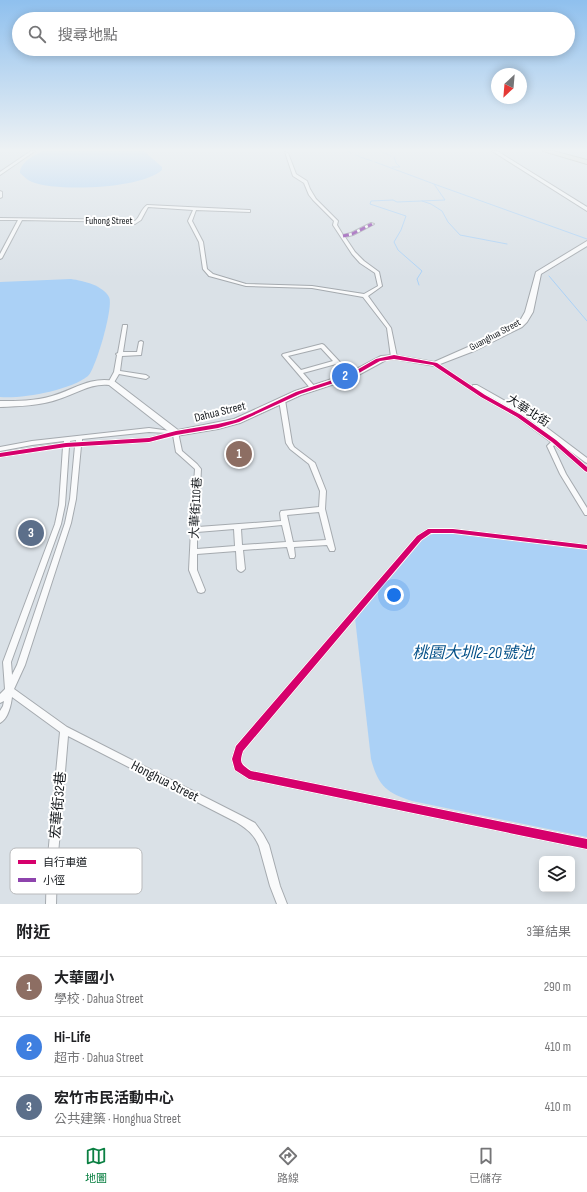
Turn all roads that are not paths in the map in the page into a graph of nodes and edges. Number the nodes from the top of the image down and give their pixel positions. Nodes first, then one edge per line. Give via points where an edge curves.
1 (309, 193) edge
2 (563, 193) edge
3 (564, 193) edge
4 (587, 208) edge
5 (195, 209) junction
6 (249, 211) dead end
7 (0, 220) edge
8 (20, 220) junction
9 (372, 224) dead end
10 (343, 236) junction
11 (587, 243) edge
12 (0, 258) edge
13 (365, 296) junction
14 (125, 326) dead end
15 (141, 342) dead end
16 (119, 354) junction
17 (394, 357) junction
18 (337, 362) junction
19 (435, 364) junction
20 (117, 372) junction
21 (299, 372) junction
22 (350, 376) junction
23 (146, 377) dead end
24 (112, 383) junction
25 (313, 388) junction
26 (282, 400) junction
27 (0, 404) edge
28 (176, 433) junction
29 (556, 440) junction
30 (66, 442) junction
31 (79, 442) junction
32 (0, 449) edge
33 (0, 455) edge
34 (587, 461) edge
35 (587, 470) edge
36 (322, 509) junction
37 (587, 513) edge
38 (58, 522) junction
39 (68, 522) junction
40 (284, 523) junction
41 (237, 526) junction
42 (194, 530) junction
43 (330, 542) junction
44 (290, 545) junction
45 (238, 547) junction
46 (587, 547) edge
47 (332, 550) dead end
48 (193, 552) junction
49 (292, 556) dead end
50 (241, 569) dead end
51 (40, 573) junction
52 (50, 574) junction
53 (201, 590) dead end
54 (9, 690) junction
55 (0, 699) edge
56 (0, 719) edge
57 (64, 730) junction
58 (587, 844) edge
59 (54, 848) edge
60 (51, 894) edge
61 (51, 904) edge
62 (282, 904) edge

1 - 10 street via 324,212 336,221 335,225
2 - 4 street
3 - 4 street
5 - 6 street
5 - 8 street, Fuhong Street via 147,206 135,223
5 - 13 street via 190,221 201,242 205,269 211,275 246,285 318,288
7 - 8 street, Fuhong Street
8 - 12 street
9 - 10 street
10 - 13 street via 352,252 377,272 380,286
11 - 19 street, Guanghua Street via 538,274 529,312 520,325
13 - 17 street via 389,328
14 - 16 street
15 - 16 street via 139,354
16 - 20 street
17 - 19 street, Dahua Street
17 - 22 street, Dahua Street via 378,360
18 - 21 street
18 - 21 street via 322,346 285,355
18 - 22 street
19 - 29 street, 大華北街
20 - 23 street
20 - 24 street
21 - 25 street
22 - 25 street, Dahua Street
24 - 27 street via 94,382 47,400
24 - 28 street
25 - 26 street, Dahua Street
26 - 28 street, Dahua Street via 237,421
26 - 36 street via 289,443 312,463 323,491
28 - 31 street, Dahua Street via 149,440
28 - 31 street, Dahua Street via 149,430
28 - 42 street, 大華街110巷 via 179,452 198,469
29 - 34 street
29 - 35 street, 大華北街
29 - 37 street via 550,446 563,474
30 - 31 street, Dahua Street
30 - 32 street, Dahua Street
30 - 33 street, Dahua Street
30 - 38 street via 62,505
31 - 39 street
36 - 40 street via 283,513
36 - 43 street
38 - 39 street
38 - 51 street
39 - 52 street
40 - 41 street
40 - 44 street
41 - 42 street
41 - 45 street
42 - 48 street, 大華街110巷
43 - 44 street
43 - 47 street
44 - 45 street
44 - 49 street
45 - 48 street
45 - 50 street
46 - 58 street via 453,531 430,531 419,538 239,749 236,758 238,767 249,776
48 - 53 street, 大華街110巷 via 194,570
51 - 52 street
51 - 54 street via 7,662
52 - 54 street via 21,665
54 - 55 street
54 - 56 street via 7,707
54 - 57 street, Honghua Street
57 - 59 street, 宏華街32巷
57 - 62 street, Honghua Street via 239,819 255,830 264,847 276,894
60 - 61 street, 宏華街32巷

